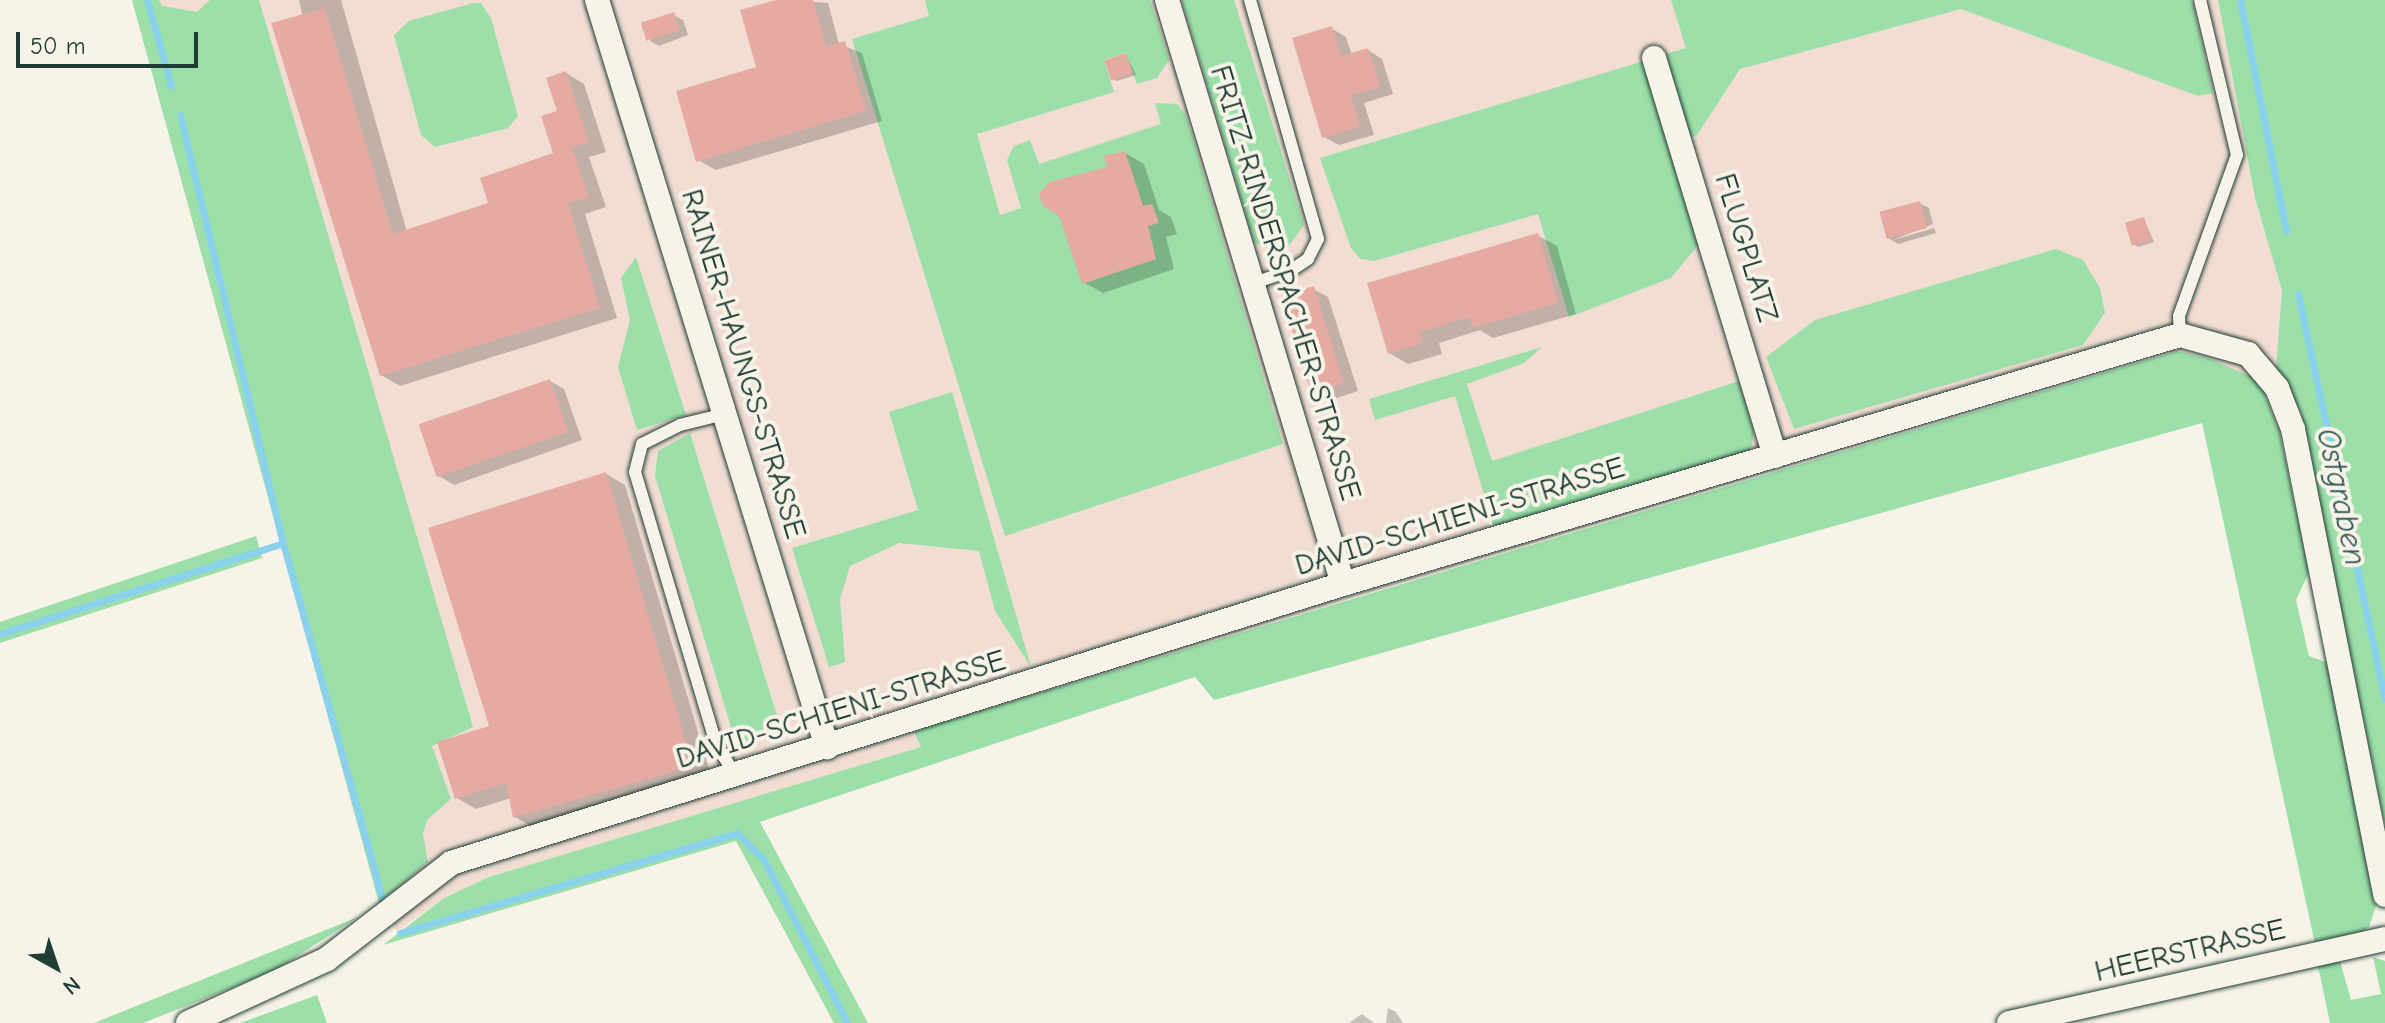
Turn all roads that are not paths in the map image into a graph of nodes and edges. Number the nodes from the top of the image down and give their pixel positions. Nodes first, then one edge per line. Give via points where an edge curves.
1 (597, 0) edge
2 (1167, 0) edge
3 (1250, 0) edge
4 (2200, 0) edge
5 (1654, 58) dead end
6 (1252, 283) junction
7 (2180, 335) junction
8 (725, 414) junction
9 (1775, 456) junction
10 (1343, 584) junction
11 (827, 747) junction
12 (736, 776) junction
13 (2385, 895) edge
14 (2385, 939) edge
15 (188, 1023) edge
16 (2009, 1023) edge

1 - 8 street, RAINER-HAUNGS-STRASSE
2 - 6 street, FRITZ-RINDERSPACHER-STRASSE
3 - 6 lane via 1318,239 1308,259 1290,271
4 - 7 lane via 2237,155 2179,316
5 - 9 street, FLUGPLATZ
6 - 10 street, FRITZ-RINDERSPACHER-STRASSE
7 - 9 street, DAVID-SCHIENI-STRASSE via 2139,343
7 - 13 street, DAVID-SCHIENI-STRASSE via 2248,354 2277,388 2293,429
8 - 11 street, RAINER-HAUNGS-STRASSE
8 - 12 lane via 680,425 642,444 635,472 716,744
9 - 10 street, DAVID-SCHIENI-STRASSE
10 - 11 street, DAVID-SCHIENI-STRASSE
11 - 12 street, DAVID-SCHIENI-STRASSE
12 - 15 street, DAVID-SCHIENI-STRASSE via 451,863 327,959
14 - 16 street, HEERSTRASSE

